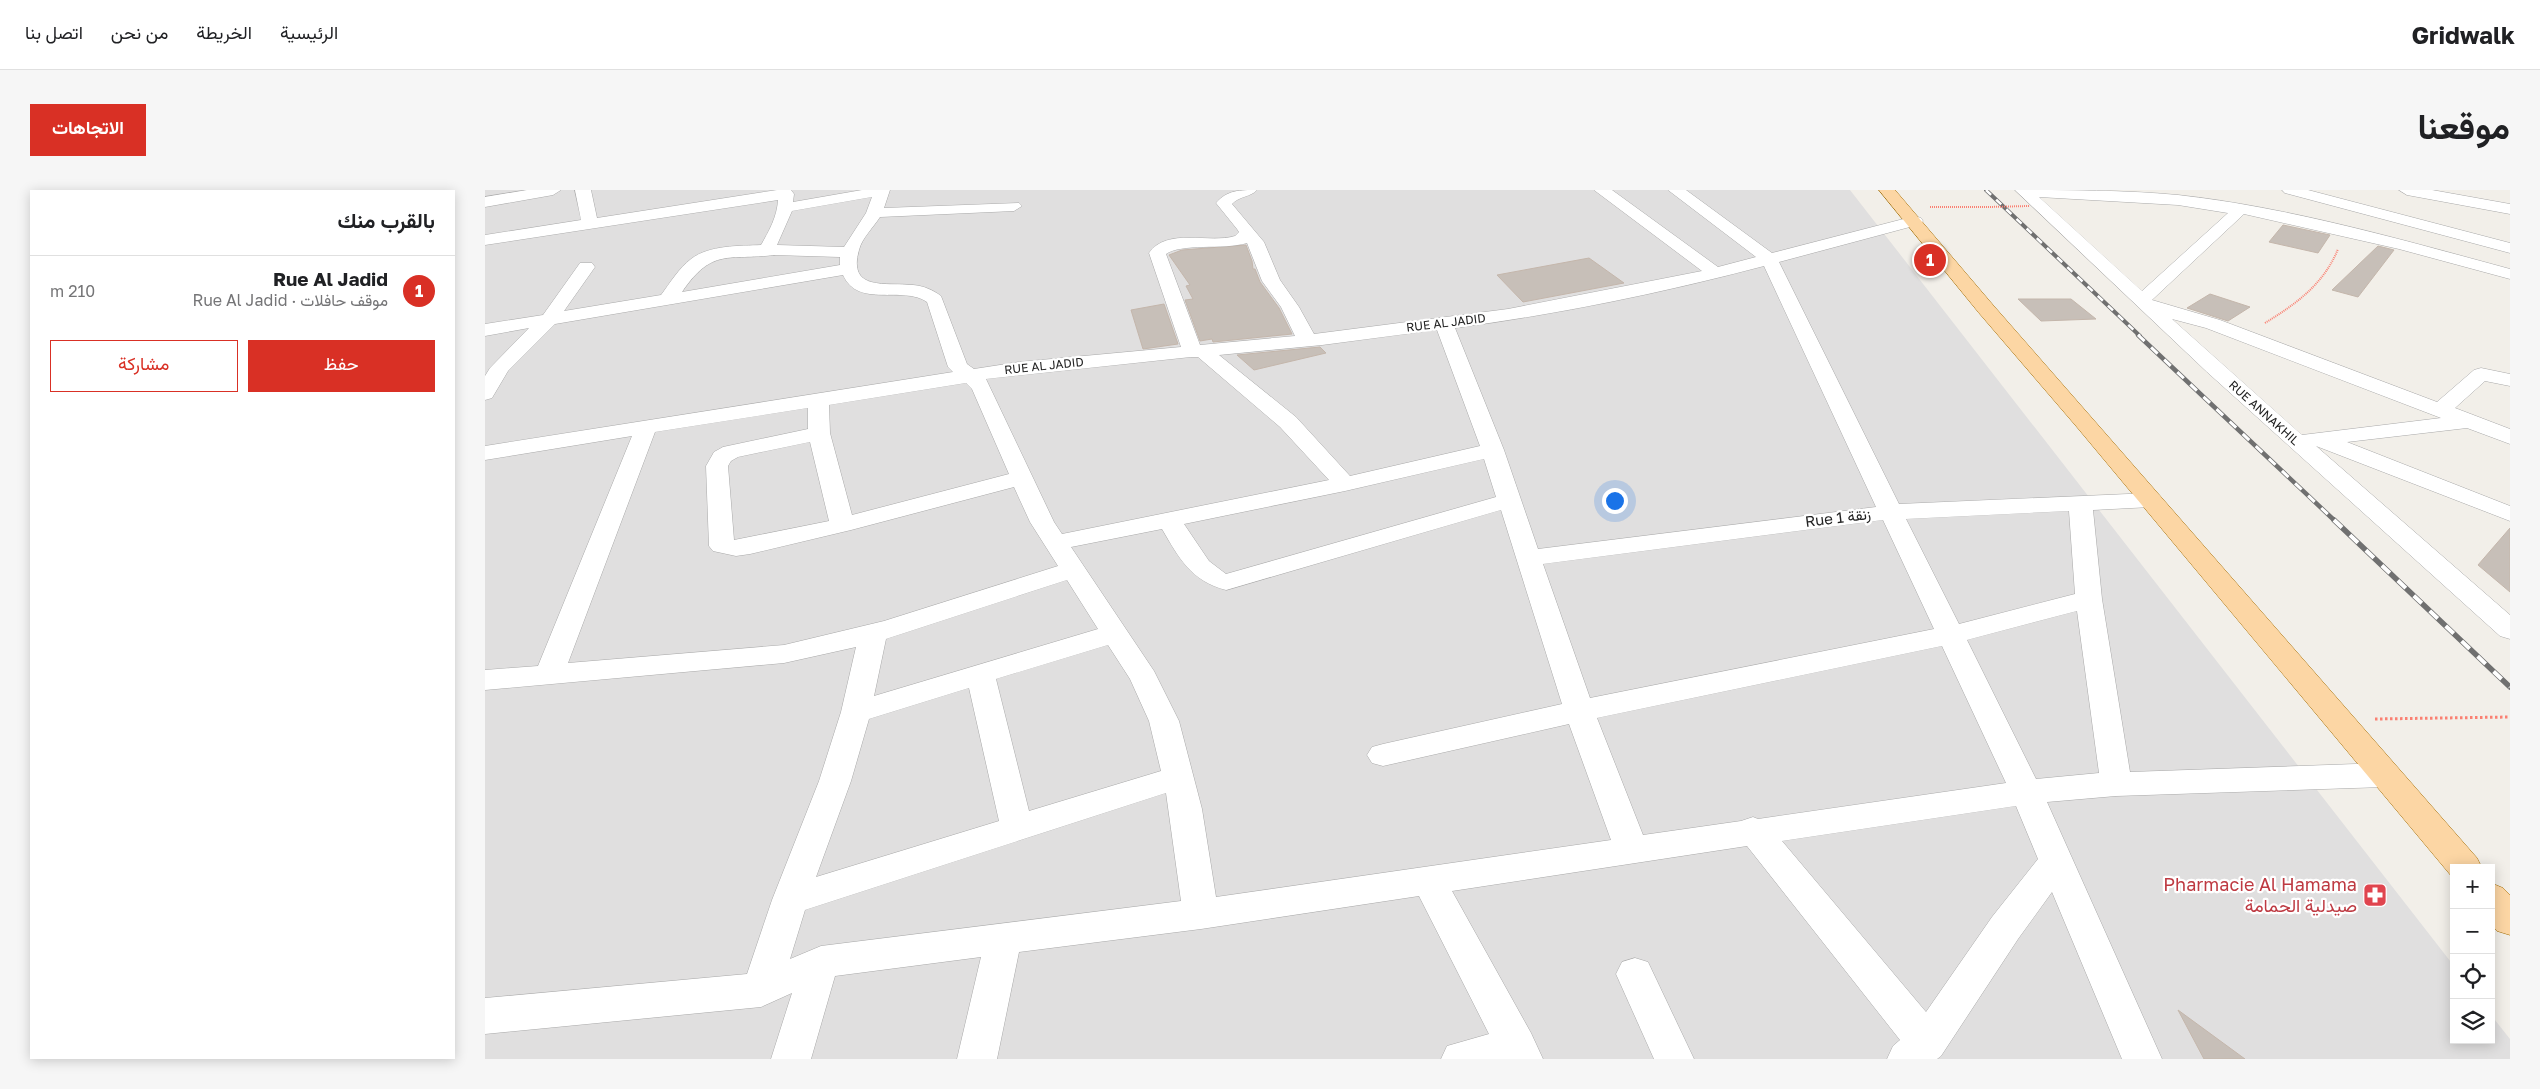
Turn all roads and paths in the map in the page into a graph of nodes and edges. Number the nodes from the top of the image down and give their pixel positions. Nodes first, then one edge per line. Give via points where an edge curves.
1 (553, 190) edge
2 (583, 190) edge
3 (882, 190) edge
4 (1249, 190) edge
5 (1602, 190) edge
6 (1676, 190) edge
7 (1887, 190) edge
8 (2291, 190) edge
9 (2407, 190) edge
10 (525, 192) edge
11 (2033, 195) edge
12 (785, 197) edge
13 (485, 202) edge
14 (1014, 206) dead end
15 (1953, 206) dead end
16 (2510, 209) edge
17 (2247, 210) junction
18 (874, 213) junction
19 (1915, 221) junction
20 (589, 224) junction
21 (2339, 230) junction
22 (526, 234) junction
23 (1247, 235) junction
24 (485, 240) edge
25 (2510, 248) edge
26 (765, 252) junction
27 (1769, 259) junction
28 (850, 261) junction
29 (586, 268) dead end
30 (1715, 273) junction
31 (2510, 274) edge
32 (667, 300) junction
33 (2144, 304) junction
34 (549, 319) junction
35 (1444, 324) junction
36 (485, 330) edge
37 (2243, 336) junction
38 (1307, 340) junction
39 (1198, 352) junction
40 (492, 369) edge
41 (970, 377) junction
42 (2510, 380) edge
43 (485, 394) edge
44 (818, 400) junction
45 (2440, 410) junction
46 (2469, 421) junction
47 (646, 428) junction
48 (819, 433) junction
49 (2510, 437) edge
50 (2307, 440) junction
51 (1493, 450) junction
52 (485, 453) edge
53 (1022, 478) junction
54 (1345, 484) junction
55 (1511, 500) junction
56 (2151, 500) junction
57 (2080, 503) junction
58 (1891, 512) junction
59 (2510, 514) edge
60 (1168, 519) junction
61 (842, 525) junction
62 (1054, 543) junction
63 (1527, 558) junction
64 (1072, 570) junction
65 (2089, 599) junction
66 (2510, 630) edge
67 (1115, 633) junction
68 (873, 634) junction
69 (1951, 635) junction
70 (549, 674) junction
71 (980, 674) junction
72 (485, 680) edge
73 (1579, 711) junction
74 (856, 712) junction
75 (2510, 717) edge
76 (2339, 720) junction
77 (1383, 754) dead end
78 (2384, 774) junction
79 (1179, 777) junction
80 (2116, 784) junction
81 (2026, 792) junction
82 (1017, 828) junction
83 (1753, 830) junction
84 (1631, 849) junction
85 (2056, 861) junction
86 (2462, 864) edge
87 (1428, 880) junction
88 (790, 900) junction
89 (2495, 903) edge
90 (1201, 914) junction
91 (2510, 920) edge
92 (1004, 939) junction
93 (821, 962) junction
94 (1635, 974) dead end
95 (761, 990) junction
96 (485, 1016) edge
97 (1917, 1051) edge
98 (1520, 1052) edge
99 (791, 1059) edge
100 (977, 1059) edge
101 (1461, 1059) edge
102 (1674, 1059) edge
103 (2141, 1059) edge

1 - 10 street
2 - 20 street
3 - 12 street
3 - 18 street
4 - 23 street via 1231,195 1224,203 1246,228
5 - 30 street
6 - 27 street
7 - 19 main road
8 - 17 street
8 - 25 street
9 - 16 street
10 - 13 street
10 - 22 street
11 - 15 path, bridge
11 - 17 street via 2178,200
11 - 33 street, RUE ANNAKHIL
12 - 20 street via 668,205
12 - 26 street via 773,240
14 - 18 street
17 - 21 street
17 - 33 street
18 - 28 street via 858,236
19 - 27 street, RUE AL JADID
19 - 56 main road via 1986,310
20 - 22 street
21 - 31 street
21 - 37 path via 2341,239 2328,274 2290,307
22 - 24 street
23 - 38 street via 1256,242 1271,281 1290,307
23 - 39 street via 1228,242 1175,245 1161,248 1157,253
26 - 28 street
26 - 32 street via 725,252 701,260
27 - 30 street, RUE AL JADID
27 - 58 street
28 - 32 street
28 - 41 street via 855,280 865,288 914,291 932,296 958,367
29 - 34 street
30 - 35 street, RUE AL JADID via 1596,300
32 - 34 street
33 - 37 street via 2197,318
33 - 50 street, RUE ANNAKHIL
34 - 36 street
34 - 40 street
35 - 38 street, RUE AL JADID
35 - 51 street
37 - 45 street
38 - 39 street, RUE AL JADID
39 - 41 street, RUE AL JADID via 1051,364
39 - 54 street via 1281,416
40 - 43 street
41 - 44 street, RUE AL JADID
41 - 53 street via 982,389
42 - 45 street via 2481,374
44 - 47 street, RUE AL JADID
44 - 48 street
45 - 46 street
46 - 49 street
46 - 50 street
47 - 52 street, RUE AL JADID
47 - 70 street
48 - 61 street
48 - 61 street via 721,457 717,466 722,546 750,546
50 - 59 street
50 - 66 street, RUE ANNAKHIL
51 - 54 street
51 - 55 street
53 - 61 street
53 - 62 street
54 - 60 street
55 - 60 street via 1226,582 1213,579 1204,572
55 - 63 street
56 - 57 street, Rue 1 زنقة
56 - 76 main road
57 - 58 street, Rue 1 زنقة
57 - 65 street
58 - 63 street, Rue 1 زنقة
58 - 69 street
60 - 62 street
62 - 64 street
63 - 73 street
64 - 67 street
64 - 68 street
65 - 69 street
65 - 80 street
67 - 71 street
67 - 79 street via 1144,678 1164,721
68 - 70 street via 784,654
68 - 74 street
69 - 73 street
69 - 81 street
70 - 72 street
71 - 74 street
71 - 82 street
73 - 77 street
73 - 84 street
74 - 88 street via 835,781
75 - 76 path
76 - 78 main road
78 - 80 street
78 - 86 main road
79 - 82 street
79 - 90 street
80 - 81 street
81 - 83 street
81 - 85 street
82 - 88 street
83 - 84 street
83 - 97 street
84 - 87 street
85 - 97 street
85 - 103 street
87 - 90 street
87 - 98 street
88 - 95 street
89 - 91 main road
90 - 92 street
92 - 93 street
92 - 100 street
93 - 95 street
93 - 99 street
94 - 102 street
95 - 96 street
98 - 101 street

